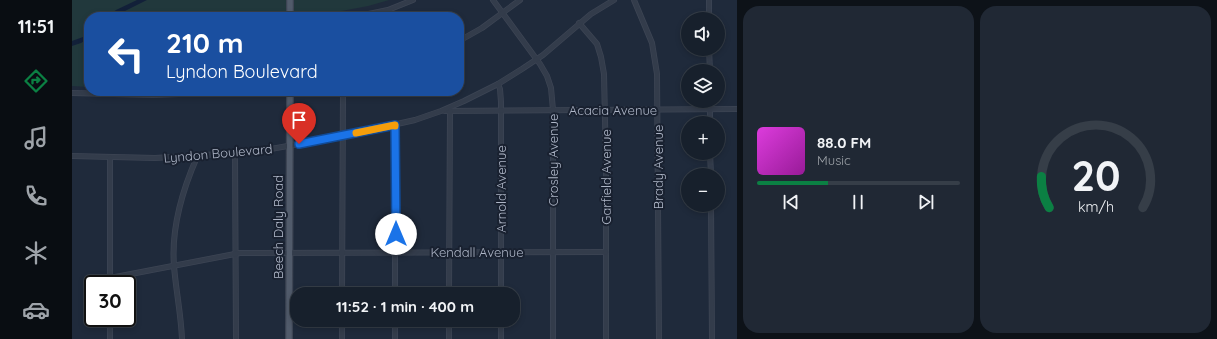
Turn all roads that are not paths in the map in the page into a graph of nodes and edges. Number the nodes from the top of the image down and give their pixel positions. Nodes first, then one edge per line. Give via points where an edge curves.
1 (290, 0) edge
2 (413, 0) edge
3 (493, 0) edge
4 (520, 0) edge
5 (614, 0) edge
6 (634, 0) edge
7 (709, 0) edge
8 (290, 12) edge
9 (378, 12) edge
10 (709, 12) edge
11 (502, 14) junction
12 (579, 23) junction
13 (464, 38) edge
14 (536, 60) junction
15 (498, 84) junction
16 (72, 93) edge
17 (84, 93) edge
18 (290, 96) edge
19 (343, 96) edge
20 (737, 109) edge
21 (501, 110) junction
22 (553, 110) junction
23 (605, 110) junction
24 (657, 110) junction
25 (710, 110) junction
26 (441, 111) junction
27 (450, 111) junction
28 (710, 116) edge
29 (395, 125) junction
30 (343, 136) junction
31 (289, 146) junction
32 (235, 154) junction
33 (72, 156) edge
34 (197, 157) junction
35 (110, 158) junction
36 (711, 212) edge
37 (343, 252) junction
38 (448, 252) junction
39 (501, 252) junction
40 (553, 252) junction
41 (606, 252) junction
42 (289, 253) junction
43 (396, 253) junction
44 (236, 254) junction
45 (174, 266) junction
46 (110, 275) edge
47 (126, 275) edge
48 (342, 287) edge
49 (396, 287) edge
50 (448, 287) edge
51 (501, 287) edge
52 (110, 327) edge
53 (342, 327) edge
54 (395, 327) edge
55 (448, 327) edge
56 (501, 327) edge
57 (110, 339) edge
58 (182, 339) edge
59 (236, 339) edge
60 (290, 339) edge
61 (342, 339) edge
62 (395, 339) edge
63 (449, 339) edge
64 (501, 339) edge
65 (553, 339) edge
66 (606, 339) edge
67 (658, 339) edge
68 (712, 339) edge

1 - 8 main road
2 - 9 street
3 - 11 street, Crosley Avenue
4 - 11 street
5 - 12 street, Lyndon Boulevard
6 - 24 street, Brady Avenue via 649,32 654,52
7 - 10 street
11 - 13 street
11 - 14 street, Crosley Avenue
12 - 14 street, Lyndon Boulevard
12 - 23 street, Garfield Avenue via 594,41 601,57
14 - 15 street, Lyndon Boulevard
14 - 22 street, Crosley Avenue via 550,82
15 - 21 street, Arnold Avenue
15 - 26 street, Lyndon Boulevard
16 - 17 street
18 - 31 main road, Beech Daly Road
19 - 30 street
20 - 25 street, Acacia Avenue
21 - 22 street, Acacia Avenue
21 - 27 street, Acacia Avenue
21 - 39 street, Arnold Avenue
22 - 23 street, Acacia Avenue
22 - 40 street, Crosley Avenue
23 - 24 street, Acacia Avenue
23 - 41 street, Garfield Avenue
24 - 25 street, Acacia Avenue
24 - 67 street, Brady Avenue
25 - 28 street
26 - 27 street, Acacia Avenue
26 - 29 street, Lyndon Boulevard
27 - 38 street
29 - 30 street, Lyndon Boulevard
29 - 43 street
30 - 31 street, Lyndon Boulevard
30 - 37 street
31 - 32 street, Lyndon Boulevard
31 - 42 main road, Beech Daly Road
32 - 34 street, Lyndon Boulevard
32 - 44 street
33 - 35 street, Lyndon Boulevard
34 - 35 street, Lyndon Boulevard
34 - 45 street via 178,211 174,238
35 - 46 street
36 - 68 street
37 - 42 street, Kendall Avenue
37 - 43 street, Kendall Avenue
37 - 48 street
38 - 39 street, Kendall Avenue
38 - 43 street, Kendall Avenue
38 - 50 street
39 - 40 street, Kendall Avenue
39 - 51 street, Arnold Avenue
40 - 41 street, Kendall Avenue
40 - 65 street, Crosley Avenue
41 - 66 street, Garfield Avenue
42 - 44 street, Kendall Avenue
42 - 60 main road, Beech Daly Road
43 - 49 street
44 - 45 street, Kendall Avenue
44 - 59 street
45 - 47 street, Kendall Avenue
45 - 58 street
52 - 57 street
53 - 61 street
54 - 62 street
55 - 63 street
56 - 64 street

